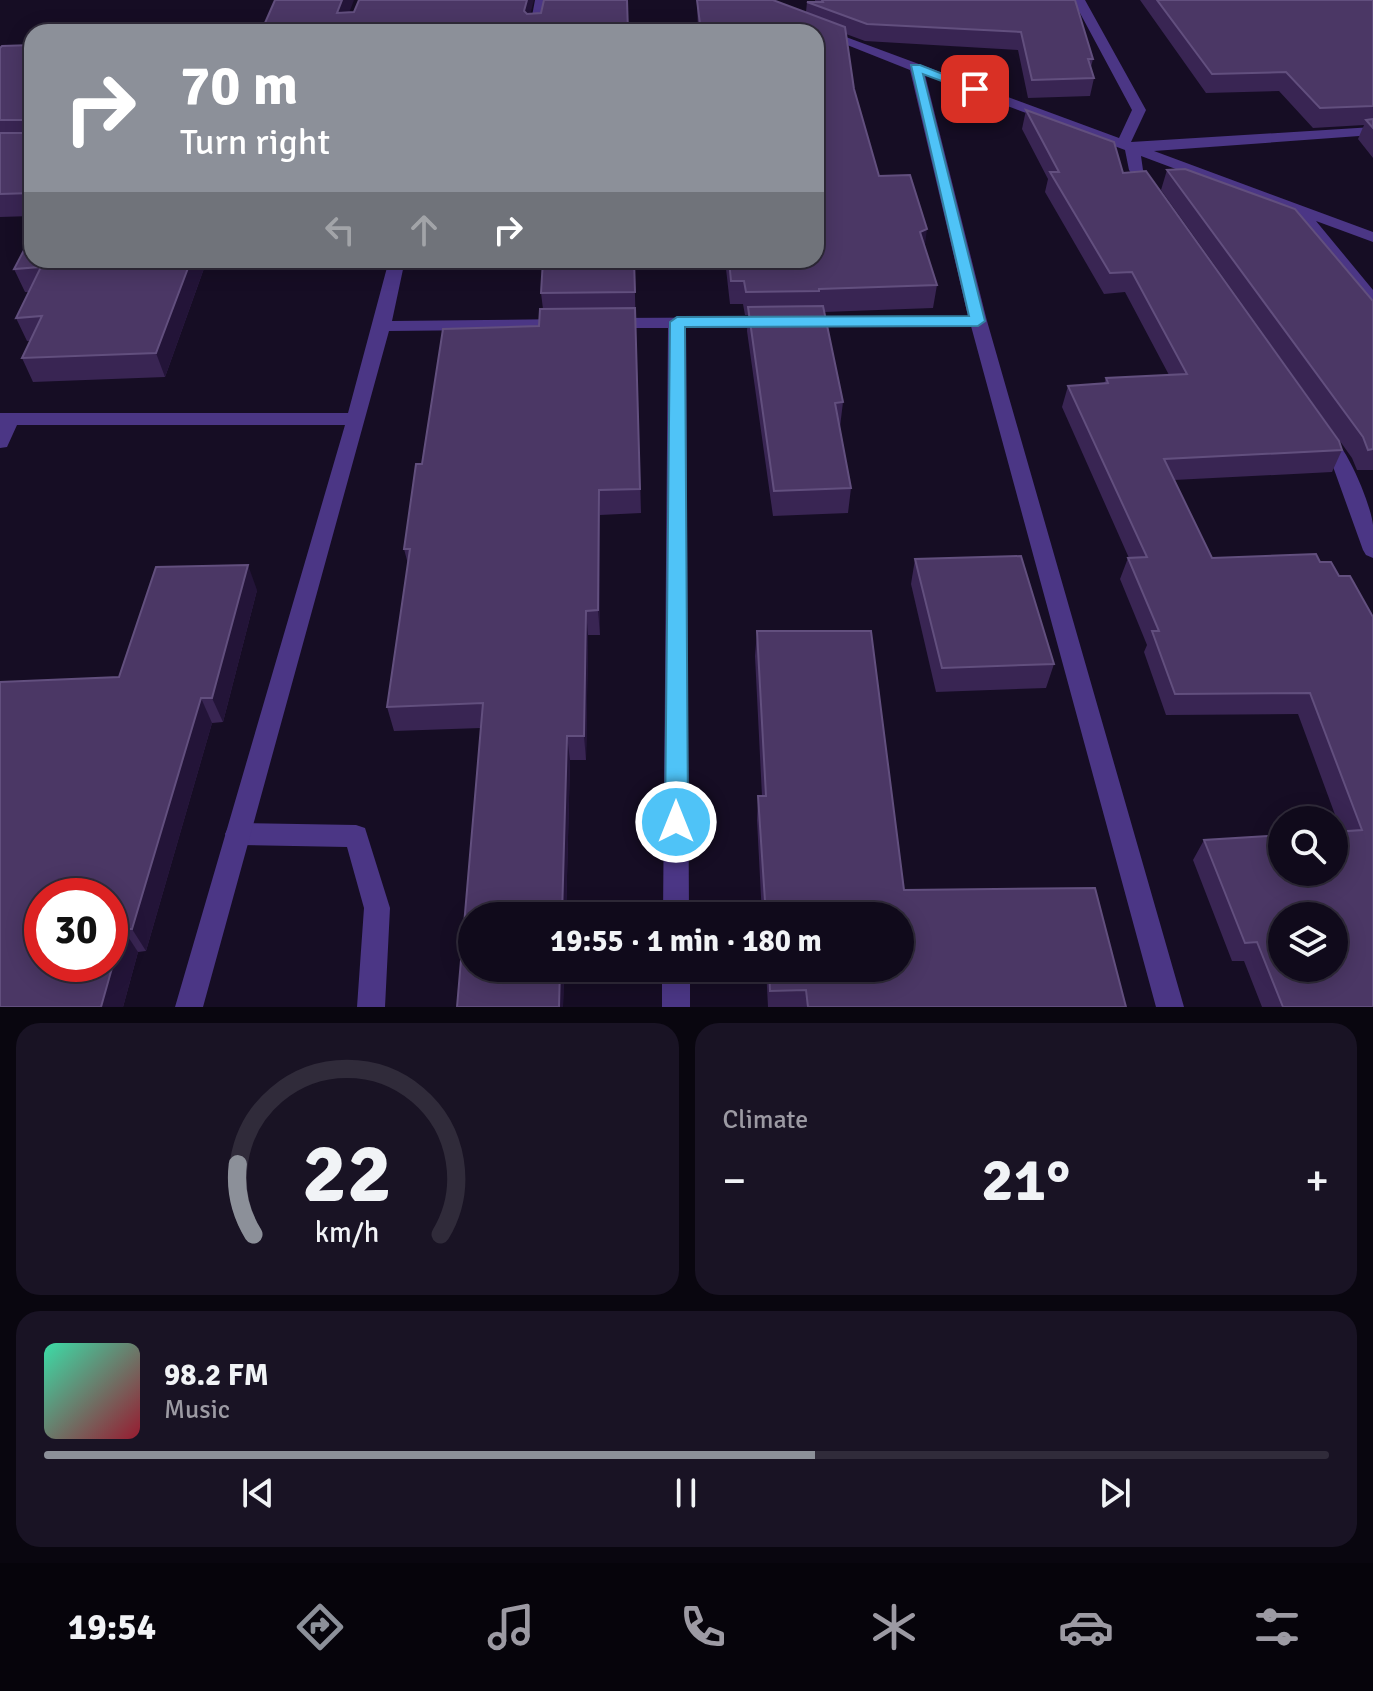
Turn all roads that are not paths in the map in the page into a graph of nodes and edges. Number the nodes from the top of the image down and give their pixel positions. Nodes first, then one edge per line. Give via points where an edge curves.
1 (541, 0) edge
2 (1079, 0) edge
3 (536, 24) edge
4 (824, 34) edge
5 (916, 67) junction
6 (1373, 131) edge
7 (1128, 146) junction
8 (1162, 207) edge
9 (1306, 212) junction
10 (1373, 237) edge
11 (395, 268) edge
12 (1373, 301) edge
13 (978, 321) junction
14 (677, 322) junction
15 (382, 326) junction
16 (355, 419) junction
17 (5, 420) edge
18 (1313, 422) edge
19 (0, 442) edge
20 (1373, 550) edge
21 (238, 834) junction
22 (676, 902) edge
23 (676, 982) edge
24 (189, 1007) edge
25 (371, 1007) edge
26 (676, 1007) edge
27 (1170, 1007) edge

1 - 3 street
2 - 7 street via 1139,110
4 - 5 street
5 - 7 street
5 - 13 street
6 - 7 street
7 - 8 street via 1136,170
7 - 9 street
9 - 10 street
9 - 12 street via 1309,225
11 - 15 street
13 - 14 street
13 - 27 street
14 - 15 street
14 - 22 street
15 - 16 street
16 - 17 street
16 - 21 street
17 - 19 street
18 - 20 street via 1340,460
21 - 24 street
21 - 25 street via 356,836 377,908
23 - 26 street

